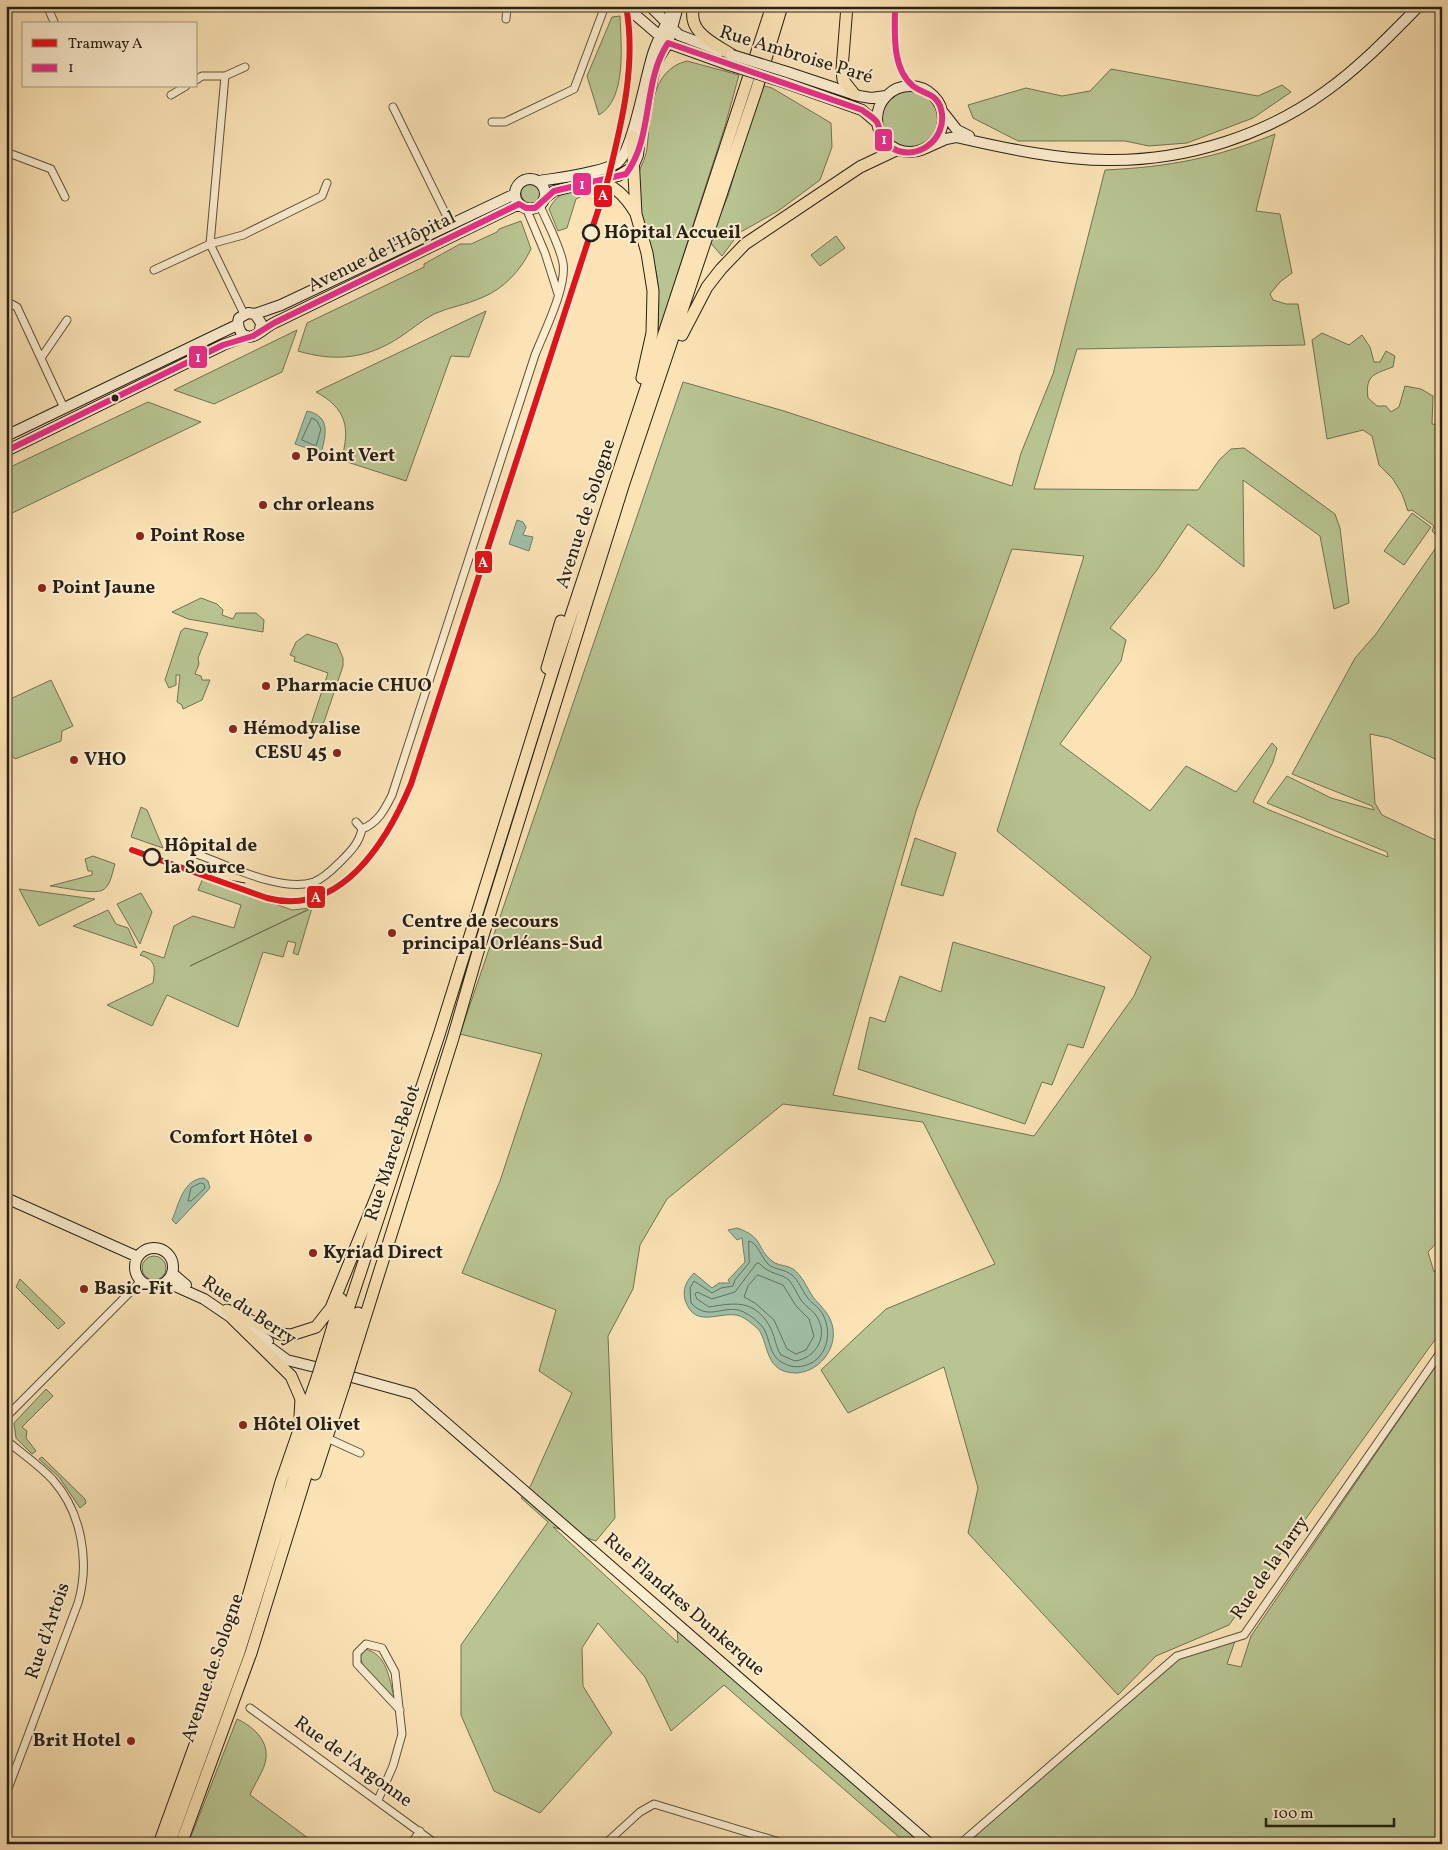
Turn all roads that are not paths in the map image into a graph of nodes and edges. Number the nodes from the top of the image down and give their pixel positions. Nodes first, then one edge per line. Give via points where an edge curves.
1 (47, 6) edge
2 (507, 6) edge
3 (605, 6) edge
4 (625, 6) edge
5 (650, 6) edge
6 (674, 6) edge
7 (678, 6) edge
8 (694, 6) edge
9 (762, 6) edge
10 (772, 6) edge
11 (782, 6) edge
12 (847, 6) edge
13 (1418, 6) edge
14 (506, 19) dead end
15 (54, 22) edge
16 (670, 25) junction
17 (664, 39) junction
18 (730, 60) junction
19 (245, 67) dead end
20 (225, 76) junction
21 (785, 77) junction
22 (198, 79) edge
23 (183, 88) edge
24 (744, 92) junction
25 (854, 94) junction
26 (171, 95) dead end
27 (886, 96) junction
28 (393, 107) dead end
29 (942, 110) junction
30 (492, 122) dead end
31 (876, 122) junction
32 (632, 136) junction
33 (983, 142) junction
34 (926, 148) junction
35 (896, 150) junction
36 (6, 152) edge
37 (632, 168) junction
38 (538, 180) junction
39 (595, 180) junction
40 (327, 183) dead end
41 (65, 197) dead end
42 (520, 202) junction
43 (543, 202) junction
44 (636, 214) junction
45 (451, 225) junction
46 (210, 244) junction
47 (559, 251) junction
48 (544, 253) junction
49 (154, 270) dead end
50 (558, 294) junction
51 (6, 301) edge
52 (250, 314) junction
53 (67, 320) dead end
54 (237, 325) junction
55 (260, 330) junction
56 (246, 336) junction
57 (41, 358) junction
58 (74, 403) junction
59 (61, 409) junction
60 (80, 415) junction
61 (64, 423) junction
62 (6, 436) edge
63 (639, 441) junction
64 (6, 451) edge
65 (534, 731) junction
66 (356, 822) dead end
67 (362, 829) junction
68 (199, 855) dead end
69 (439, 1035) junction
70 (6, 1198) edge
71 (138, 1257) junction
72 (353, 1259) junction
73 (169, 1278) junction
74 (141, 1281) junction
75 (229, 1314) junction
76 (1442, 1350) edge
77 (339, 1354) junction
78 (327, 1377) junction
79 (414, 1394) joint
80 (6, 1417) edge
81 (327, 1438) junction
82 (6, 1440) edge
83 (360, 1453) dead end
84 (286, 1466) junction
85 (292, 1504) junction
86 (243, 1673) junction
87 (250, 1708) dead end
88 (400, 1710) junction
89 (202, 1726) junction
90 (6, 1794) edge
91 (378, 1800) junction
92 (420, 1832) junction
93 (152, 1844) edge
94 (159, 1844) edge
95 (169, 1844) edge
96 (181, 1844) edge
97 (411, 1844) edge
98 (436, 1844) edge
99 (605, 1844) edge
100 (786, 1844) edge
101 (930, 1844) edge
102 (960, 1844) edge

1 - 15 street
2 - 14 street
3 - 30 street via 574,89 505,122
4 - 17 street, Rue Ambroise Paré
5 - 16 street, Rue Ambroise Paré
6 - 16 street
7 - 16 street
8 - 18 main road via 694,27
9 - 24 main road
10 - 24 main road, Avenue de Sologne
11 - 63 main road
12 - 25 main road via 842,69 843,80
13 - 33 street via 1352,71 1326,91 1296,111 1248,134 1175,155 1114,160 1084,159
16 - 17 street
16 - 18 street, Rue Ambroise Paré via 679,35
17 - 18 street, Rue Ambroise Paré
17 - 32 street via 654,51
17 - 37 street
18 - 21 street, Rue Ambroise Paré, bridge
19 - 20 street
20 - 22 street
20 - 46 street
21 - 25 street, Rue Ambroise Paré
21 - 31 street, Rue Ambroise Paré via 862,110
23 - 26 street
24 - 65 main road, Avenue de Sologne
25 - 27 street, Rue Ambroise Paré via 871,98
27 - 29 street via 904,87 918,88 934,97
27 - 31 street via 878,108
28 - 45 street
29 - 33 street via 957,130
29 - 34 street via 942,130
31 - 35 street via 882,138
32 - 37 main road
32 - 38 street via 619,162
33 - 34 street via 956,137
34 - 35 street via 911,153
35 - 63 main road via 860,167 745,244 721,269 686,325
36 - 41 street via 51,169
37 - 39 street via 618,176
37 - 44 main road
38 - 42 street via 529,178 521,182
38 - 43 street via 545,188
39 - 43 street via 554,191
39 - 44 main road via 607,183 626,198
40 - 46 street via 322,196 243,235
42 - 43 street
42 - 45 street, Avenue de l'Hôpital
42 - 48 street
42 - 55 street, Avenue de l'Hôpital
43 - 47 street
44 - 65 main road via 653,291 652,333 641,381 551,652
45 - 52 street, Avenue de l'Hôpital via 281,305
46 - 49 street
46 - 52 street
47 - 48 street
47 - 50 street via 564,271
48 - 50 street
50 - 67 street via 535,355 392,795 376,822
51 - 57 street via 18,307
52 - 54 street via 239,318
52 - 55 street via 261,323
53 - 57 street
54 - 56 street
54 - 58 street
55 - 56 street via 256,335
56 - 60 street
57 - 59 street
58 - 59 street
58 - 60 street
59 - 61 street
59 - 62 street
60 - 61 street
61 - 64 street
63 - 77 main road, Rue Marcel Belot via 477,955
65 - 69 main road, Avenue de Sologne
66 - 67 street
67 - 68 street via 352,850 315,882 294,885 276,882
69 - 72 main road
69 - 77 main road, Rue Marcel Belot
70 - 71 street
71 - 73 street via 147,1250 163,1251 172,1263
71 - 74 street via 136,1272
72 - 75 main road via 324,1320 307,1330 291,1335 280,1334
72 - 77 main road
73 - 74 street via 155,1286
73 - 75 street, Rue du Berry via 207,1296
74 - 80 street
75 - 78 street, Rue du Berry via 283,1352
75 - 84 main road via 283,1367 298,1388 301,1412
76 - 102 street, Rue de la Jarry via 1244,1635 1178,1656
77 - 78 main road, Rue Marcel Belot, bridge
77 - 78 main road, bridge
78 - 79 street, Rue du Berry
78 - 81 main road
78 - 84 main road
78 - 85 main road, Rue Marcel Belot
79 - 101 street, Rue Flandres Dunkerque
81 - 83 street
81 - 86 main road via 261,1637
82 - 90 street, Rue d'Artois via 53,1481 64,1496 79,1524 84,1570 78,1603
84 - 89 main road via 245,1607
85 - 86 main road, Avenue de Sologne
85 - 95 main road, Avenue de Sologne
86 - 96 main road, Avenue de Sologne
87 - 91 street, Rue de l'Argonne
88 - 88 street via 395,1672 382,1648 366,1644 357,1653 357,1664
88 - 91 street via 402,1734
89 - 93 main road
89 - 94 main road
91 - 92 street, Rue de l'Argonne
92 - 97 street
92 - 98 street, Rue de l'Argonne
99 - 100 street via 640,1812 654,1804

